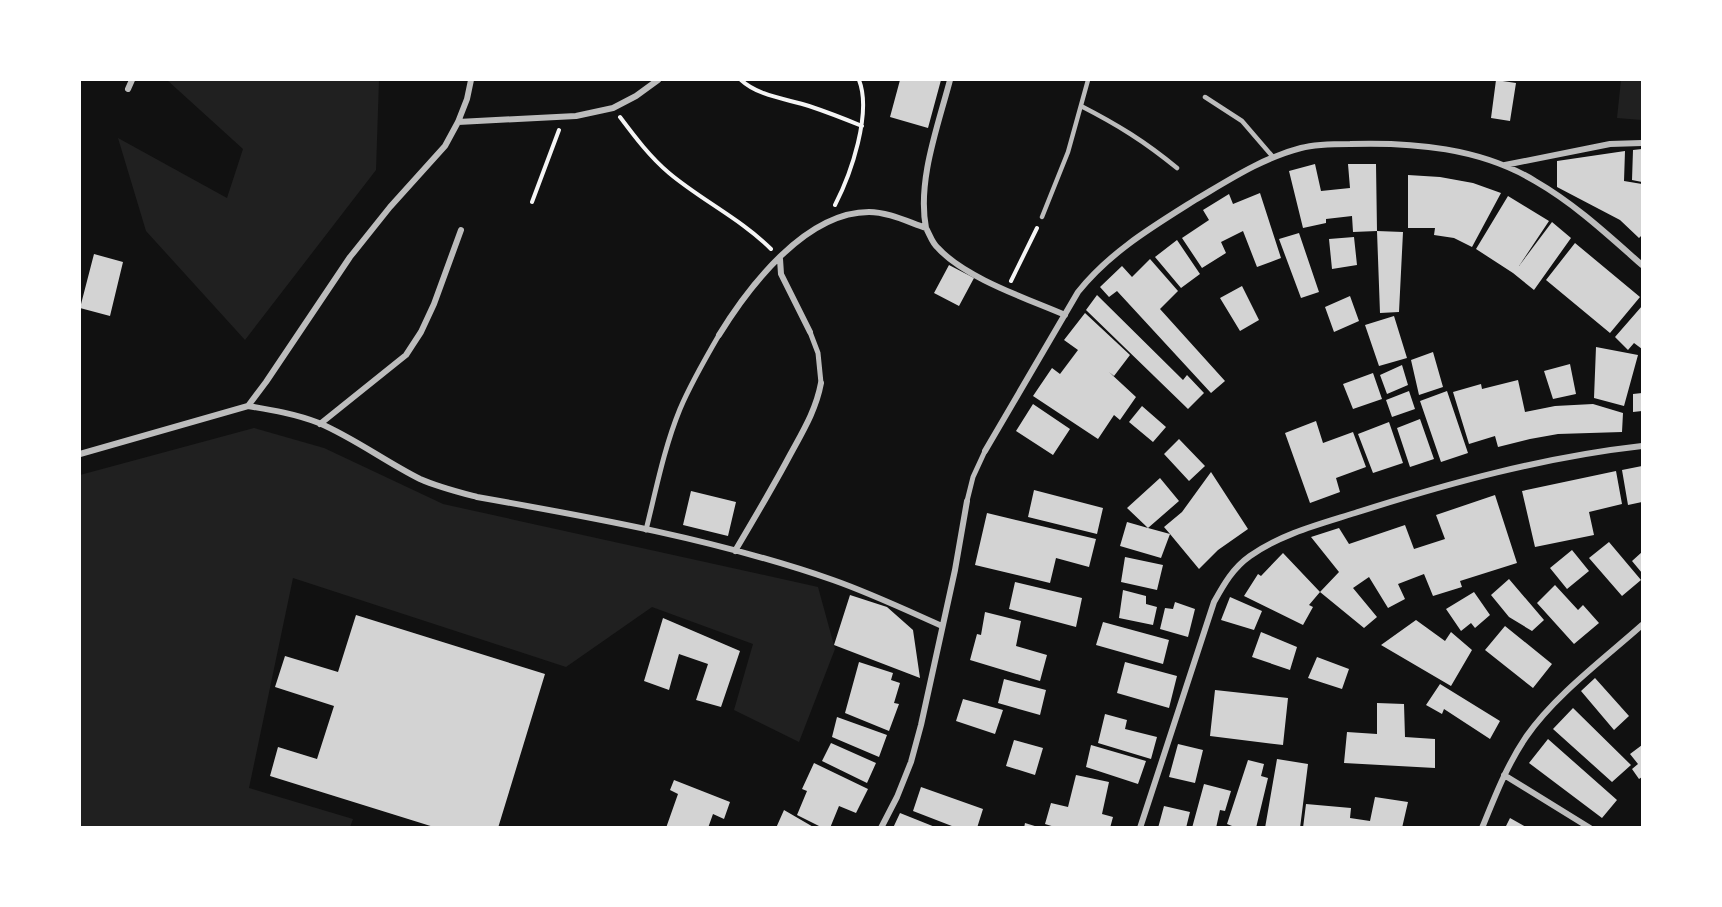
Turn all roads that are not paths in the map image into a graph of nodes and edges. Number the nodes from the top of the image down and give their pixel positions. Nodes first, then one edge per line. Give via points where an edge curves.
1 (132, 80) edge
2 (471, 80) edge
3 (658, 80) edge
4 (950, 80) edge
5 (1088, 80) edge
6 (128, 89) dead end
7 (1205, 97) dead end
8 (1081, 106) junction
9 (458, 122) junction
10 (1642, 143) edge
11 (1273, 157) junction
12 (1504, 165) junction
13 (1177, 168) dead end
14 (1042, 217) road end
15 (926, 228) junction
16 (461, 230) dead end
17 (780, 258) junction
18 (1642, 265) edge
19 (1065, 315) junction
20 (810, 332) joint
21 (719, 335) joint
22 (821, 383) joint
23 (248, 406) junction
24 (320, 424) junction
25 (1642, 446) edge
26 (985, 451) joint
27 (80, 454) edge
28 (967, 501) joint
29 (646, 530) junction
30 (735, 551) junction
31 (942, 626) junction
32 (1642, 626) edge
33 (1504, 775) junction
34 (881, 828) edge
35 (1140, 828) edge
36 (1482, 828) edge
37 (1590, 828) edge

1 - 6 street
2 - 9 street
3 - 9 street via 613,108 565,117
4 - 15 street via 924,189
5 - 8 lane
7 - 11 lane via 1242,121
8 - 13 lane via 1148,144
8 - 14 lane
9 - 23 street via 445,146 350,257
10 - 12 street via 1610,144
11 - 12 street via 1311,146 1405,144 1439,148
11 - 19 street via 1240,172 1112,255 1092,274
12 - 18 street via 1555,193
15 - 17 street via 872,212 855,212 827,221
15 - 19 street via 935,246 949,260
16 - 24 street via 434,304 406,355
17 - 20 street via 781,274
17 - 21 street
19 - 26 street
20 - 22 street via 818,353
21 - 29 street via 679,411
22 - 30 street via 811,417
23 - 24 street
23 - 27 street
24 - 29 street via 442,487
25 - 35 street via 1539,462 1430,490 1306,529 1250,556 1228,577 1214,602
26 - 28 street
28 - 31 street
29 - 30 street
30 - 31 street via 834,580
31 - 34 street via 911,762
32 - 33 street via 1552,707 1527,735
33 - 36 street
33 - 37 street

